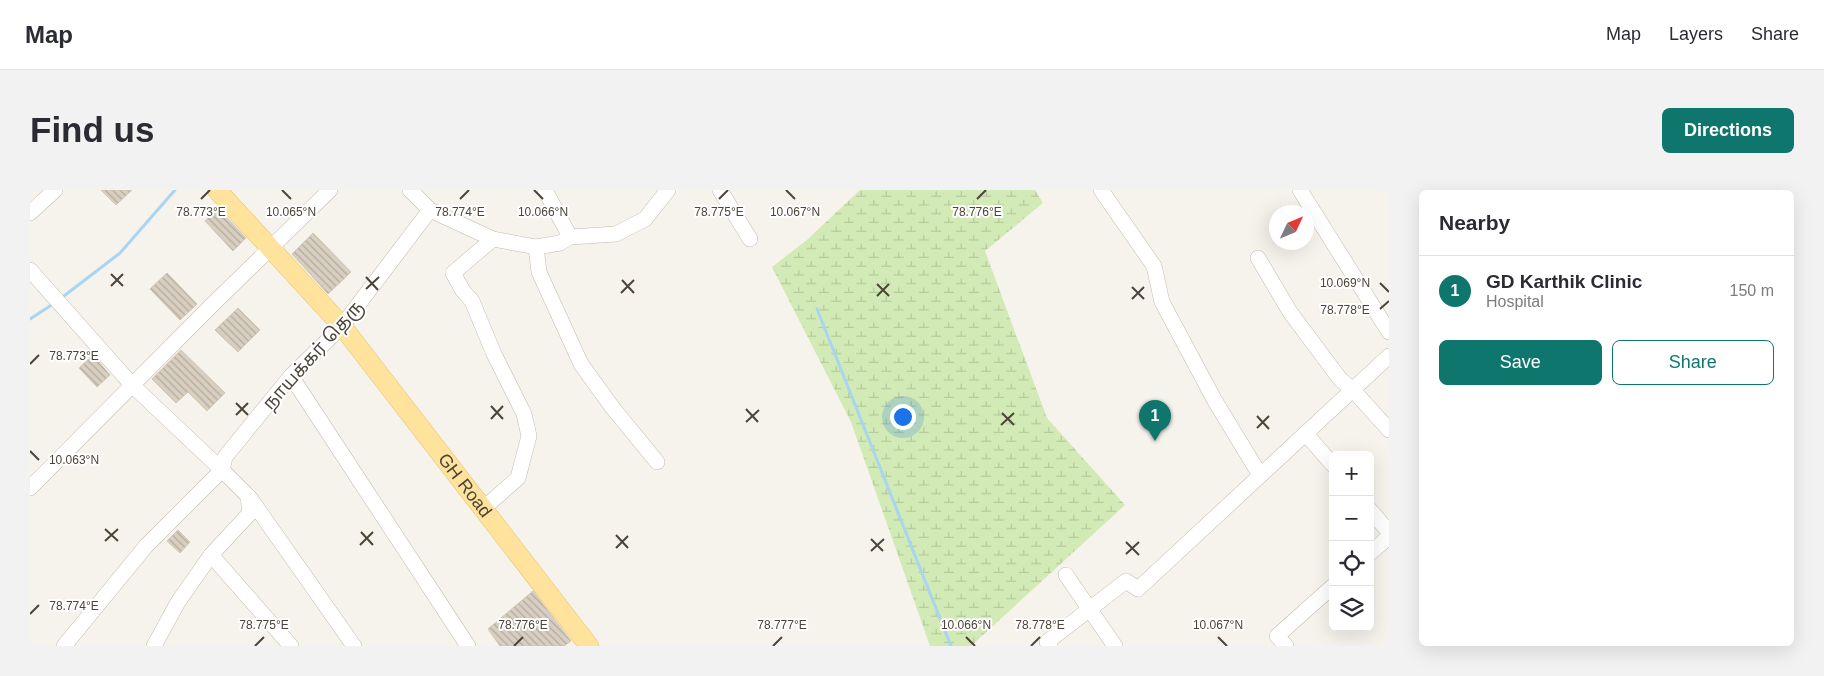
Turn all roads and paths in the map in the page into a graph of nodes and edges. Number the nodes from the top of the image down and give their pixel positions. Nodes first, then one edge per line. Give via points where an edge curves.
1 (55, 190) edge
2 (217, 190) edge
3 (330, 190) edge
4 (410, 190) edge
5 (545, 190) edge
6 (668, 190) edge
7 (720, 190) edge
8 (1101, 190) edge
9 (1300, 190) edge
10 (430, 210) junction
11 (30, 213) edge
12 (570, 237) junction
13 (494, 239) junction
14 (750, 239) dead end
15 (536, 247) junction
16 (272, 248) junction
17 (1258, 258) dead end
18 (30, 270) edge
19 (342, 326) junction
20 (1389, 332) edge
21 (1389, 356) edge
22 (291, 376) junction
23 (133, 386) junction
24 (1353, 390) junction
25 (1389, 430) edge
26 (1306, 434) junction
27 (1329, 460) edge
28 (656, 462) dead end
29 (222, 470) junction
30 (1260, 475) junction
31 (33, 479) edge
32 (248, 496) junction
33 (484, 508) junction
34 (1374, 515) edge
35 (1389, 532) edge
36 (1389, 537) edge
37 (1374, 550) edge
38 (210, 555) junction
39 (1066, 574) dead end
40 (1329, 590) edge
41 (1089, 608) junction
42 (64, 646) edge
43 (154, 646) edge
44 (291, 646) edge
45 (354, 646) edge
46 (468, 646) edge
47 (589, 646) edge
48 (1050, 646) edge
49 (1115, 646) edge
50 (1286, 646) edge

1 - 11 street
2 - 16 main road, GH Road
3 - 16 street
4 - 10 street
5 - 12 street
6 - 12 street via 645,219 616,234
7 - 14 street
8 - 30 street via 1154,266 1162,302 1214,401
9 - 20 street
10 - 13 street
10 - 19 street, நாயக்கர் தெரு
12 - 15 street via 560,243
13 - 15 street
13 - 33 street via 453,273 472,301 524,414 529,436 518,478
15 - 28 street via 539,272 581,364
16 - 19 main road, GH Road
16 - 23 street
17 - 24 street via 1290,312 1340,379
18 - 23 street
19 - 22 street, நாயக்கர் தெரு
19 - 33 main road, GH Road
21 - 24 street
22 - 29 street, நாயக்கர் தெரு via 225,457
22 - 46 street
23 - 29 street
23 - 31 street
24 - 25 street
24 - 26 street
26 - 27 street
26 - 30 street
29 - 32 street
29 - 42 street, நாயக்கர் தெரு via 146,546
30 - 41 street via 1138,589 1126,582
32 - 38 street via 250,513
32 - 45 street
33 - 47 main road, GH Road
34 - 35 street
36 - 37 street
38 - 43 street via 178,602
38 - 44 street
39 - 41 street
40 - 50 street via 1276,636
41 - 48 street via 1047,642
41 - 49 street

